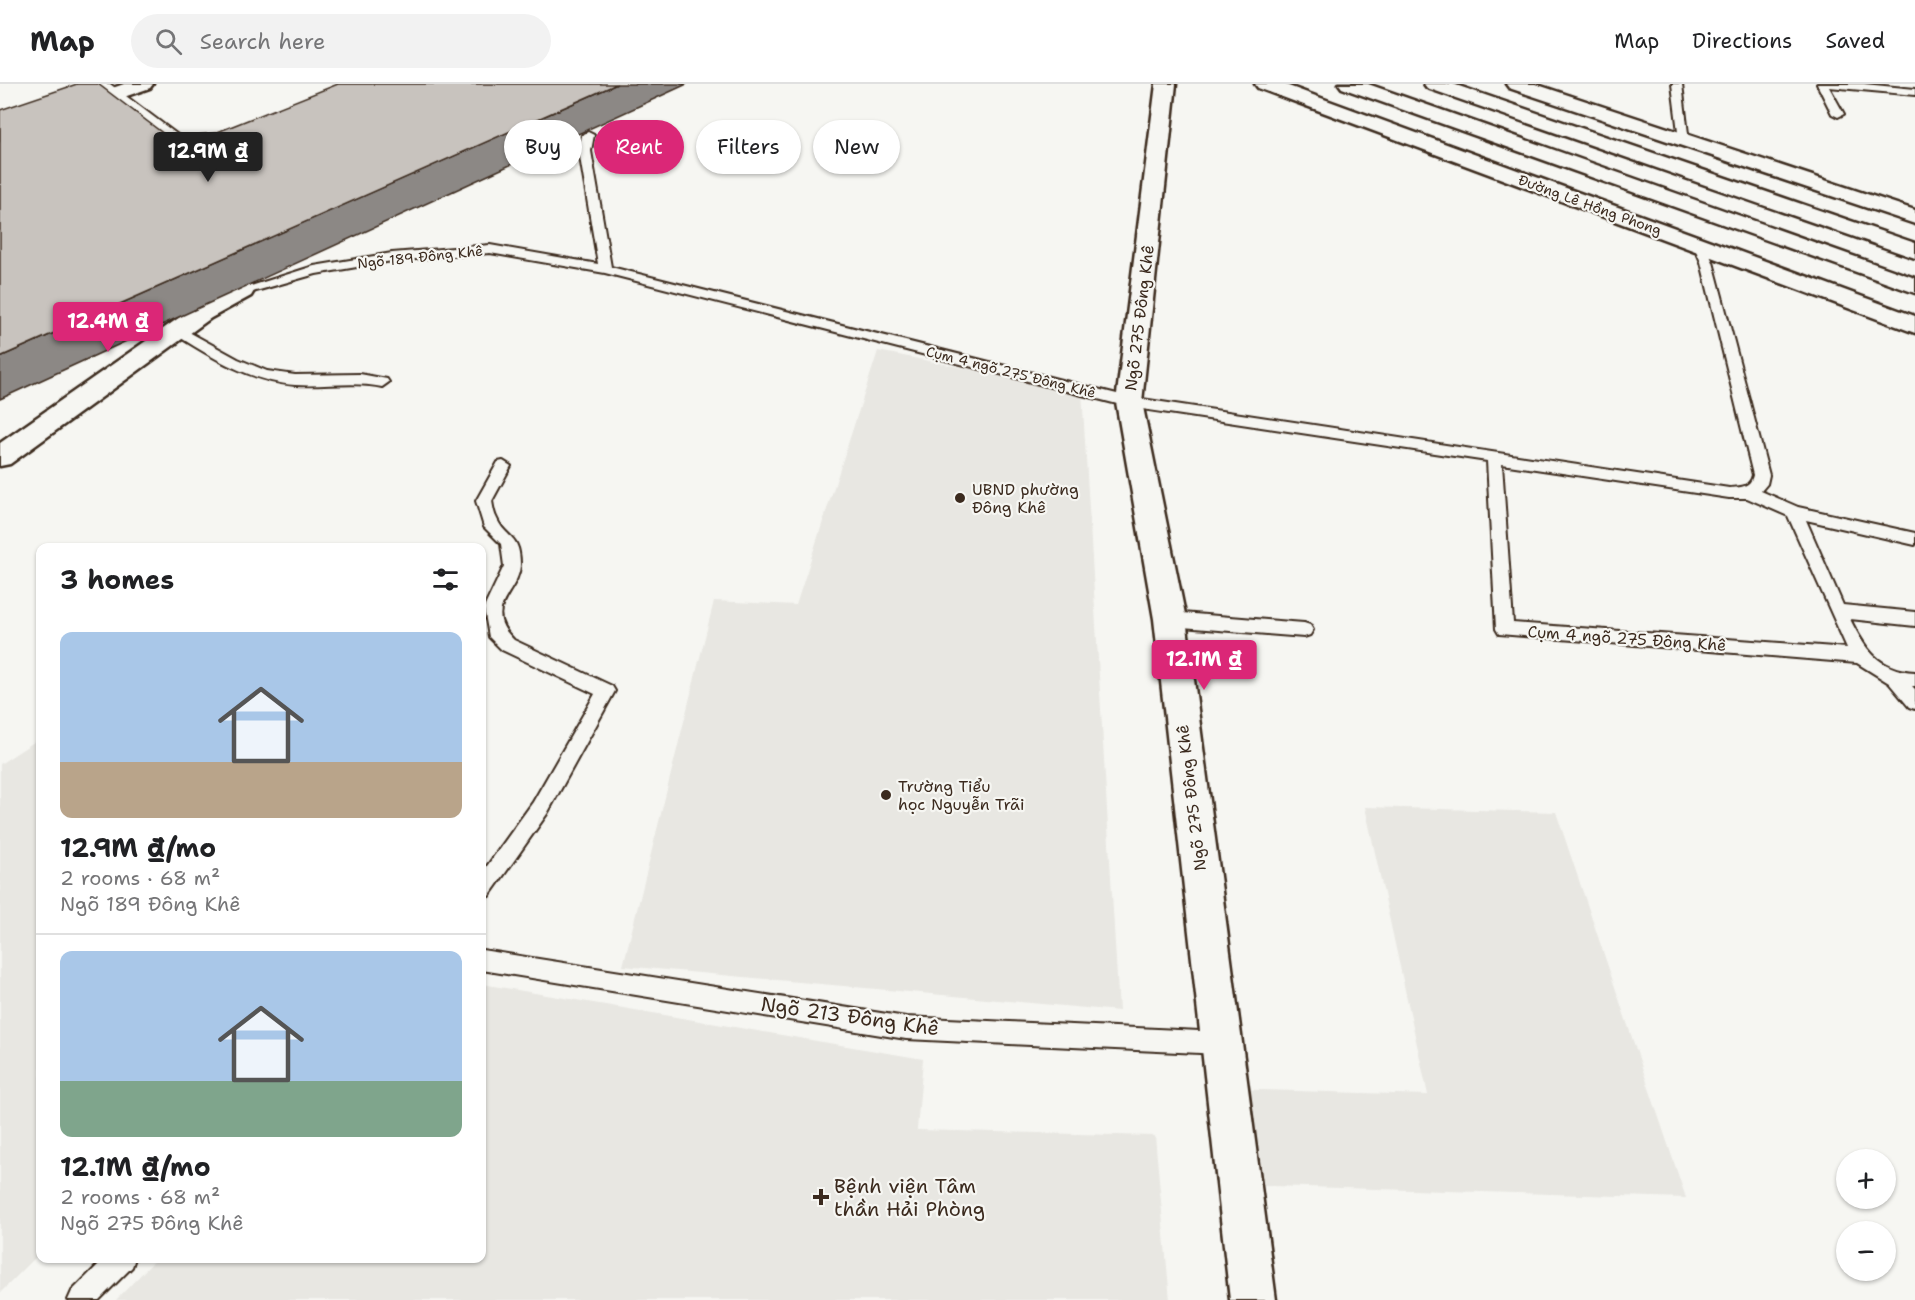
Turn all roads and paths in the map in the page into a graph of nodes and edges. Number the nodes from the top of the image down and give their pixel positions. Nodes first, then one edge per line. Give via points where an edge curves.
1 (142, 84) edge
2 (1166, 84) edge
3 (1265, 84) edge
4 (1349, 84) edge
5 (1434, 84) edge
6 (1516, 84) edge
7 (1677, 84) edge
8 (1822, 84) edge
9 (1829, 84) edge
10 (109, 89) edge
11 (1915, 92) edge
12 (1838, 114) dead end
13 (0, 134) edge
14 (588, 135) edge
15 (1685, 140) junction
16 (201, 156) edge
17 (1915, 217) edge
18 (1700, 246) junction
19 (1915, 251) edge
20 (605, 269) junction
21 (1915, 286) edge
22 (242, 291) joint
23 (1915, 325) edge
24 (178, 330) junction
25 (382, 382) dead end
26 (1129, 402) junction
27 (0, 457) edge
28 (1494, 457) junction
29 (503, 466) dead end
30 (1749, 492) junction
31 (1794, 512) junction
32 (1915, 539) edge
33 (1837, 611) junction
34 (1170, 619) junction
35 (1915, 619) edge
36 (1304, 630) dead end
37 (1860, 656) junction
38 (1895, 678) junction
39 (1915, 679) edge
40 (1915, 702) edge
41 (486, 883) edge
42 (486, 961) edge
43 (1221, 1043) junction
44 (118, 1263) edge
45 (81, 1300) edge
46 (1253, 1300) edge

1 - 10 main road
2 - 26 main road, Ngõ 275 Đông Khê
3 - 18 main road, Đường Lê Hồng Phong
4 - 21 main road, Đường Lê Hồng Phong
5 - 19 main road
6 - 15 main road
7 - 15 lane
8 - 12 lane
9 - 11 lane
10 - 13 main road
10 - 16 lane
14 - 20 lane via 585,151
15 - 17 main road
18 - 23 main road, Đường Lê Hồng Phong
18 - 30 lane via 1761,475 1759,484
20 - 22 lane, Ngõ 189 Đông Khê via 490,249 314,270
20 - 26 lane, Cụm 4 ngõ 275 Đông Khê
22 - 24 main road, Ngõ 189 Đông Khê
24 - 25 lane via 226,361 269,376
24 - 27 main road, Ngõ 189 Đông Khê
26 - 28 lane, Cụm 4 ngõ 275 Đông Khê
26 - 34 main road, Ngõ 275 Đông Khê
28 - 30 lane, Cụm 4 ngõ 275 Đông Khê via 1729,493
28 - 37 lane, Cụm 4 ngõ 275 Đông Khê via 1505,629
29 - 41 lane via 484,501 490,523 509,542 512,566 492,608 495,633 508,645 606,691 540,808
30 - 31 lane, Cụm 4 ngõ 275 Đông Khê
31 - 32 lane, Cụm 4 ngõ 275 Đông Khê
31 - 33 lane
33 - 35 lane
33 - 37 lane
34 - 36 lane
34 - 43 main road, Ngõ 275 Đông Khê
37 - 38 lane, Cụm 4 ngõ 275 Đông Khê
38 - 39 lane, Cụm 4 ngõ 275 Đông Khê
38 - 40 lane
42 - 43 lane, Ngõ 213 Đông Khê via 906,1028
43 - 46 main road, Ngõ 275 Đông Khê
44 - 45 lane

